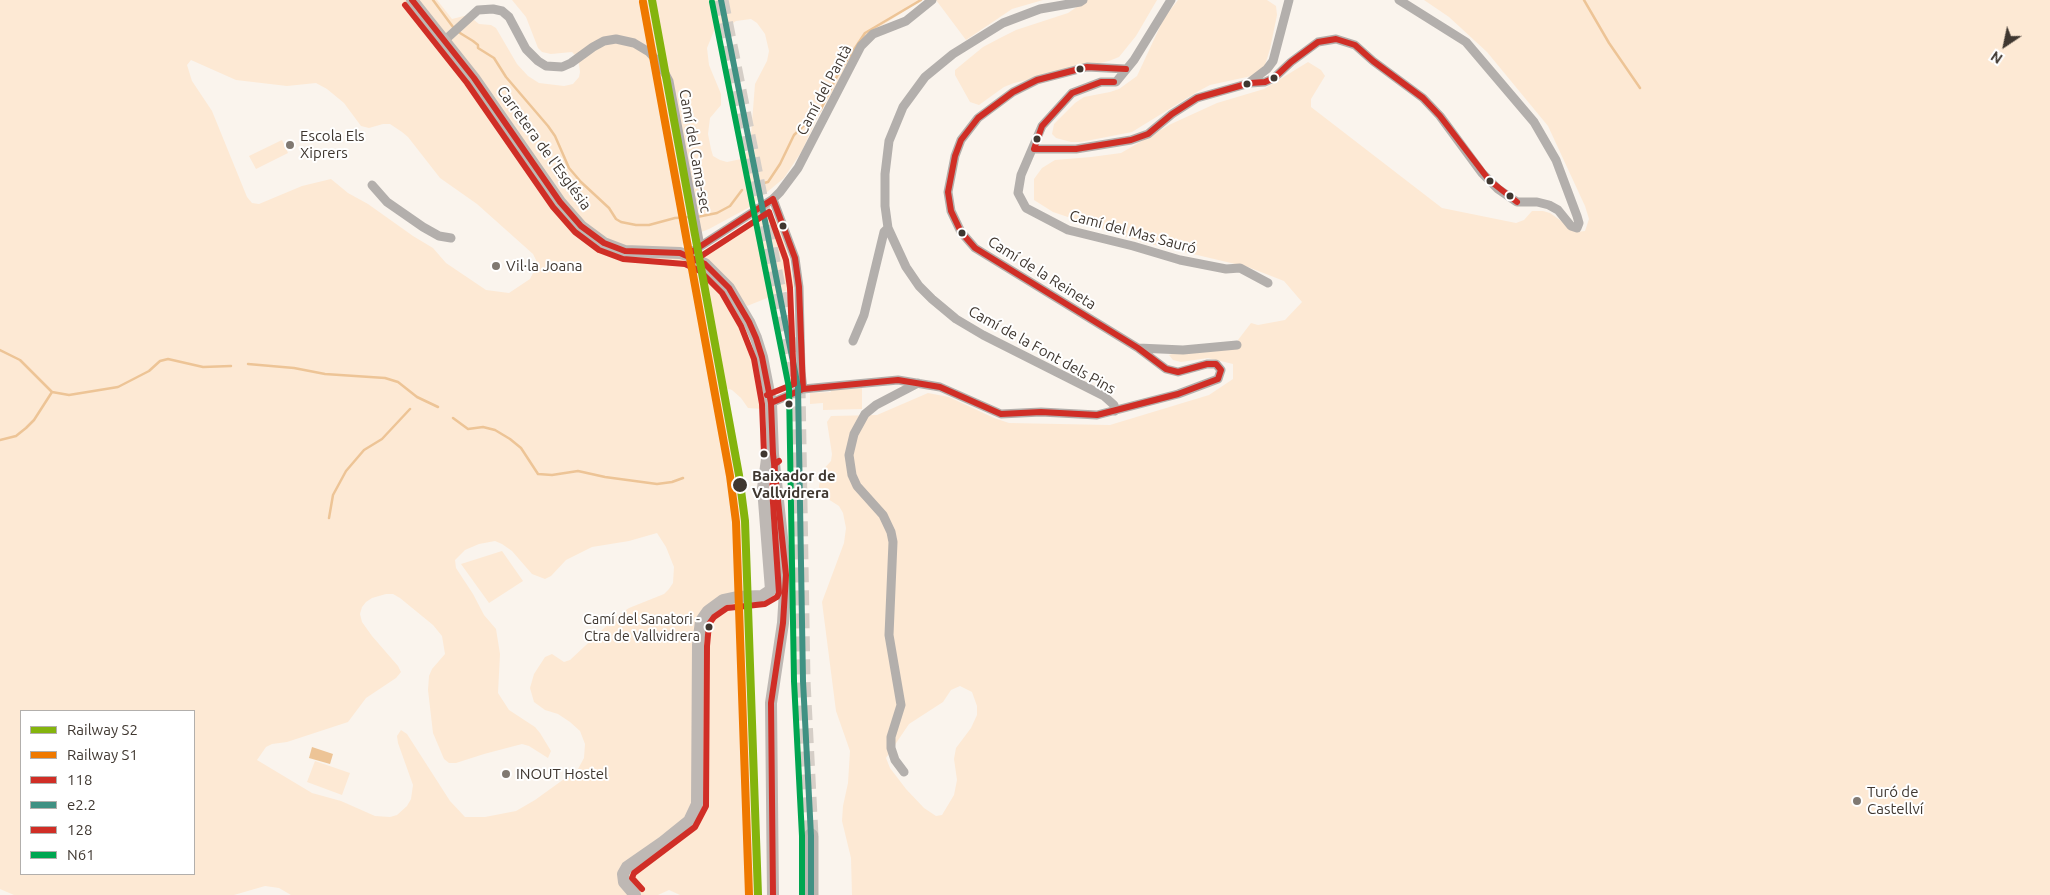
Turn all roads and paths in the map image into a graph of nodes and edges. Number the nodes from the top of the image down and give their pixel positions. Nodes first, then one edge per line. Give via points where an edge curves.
1 (412, 0) edge
2 (932, 0) edge
3 (1083, 0) edge
4 (1170, 0) edge
5 (1289, 0) edge
6 (1399, 0) edge
7 (1073, 2) edge
8 (445, 40) junction
9 (1126, 69) junction
10 (1250, 83) junction
11 (1034, 149) junction
12 (372, 185) dead end
13 (773, 200) junction
14 (888, 228) junction
15 (451, 238) dead end
16 (700, 246) junction
17 (687, 254) junction
18 (1268, 283) dead end
19 (853, 341) dead end
20 (1237, 345) dead end
21 (1138, 348) junction
22 (918, 382) junction
23 (803, 389) junction
24 (771, 403) junction
25 (1115, 411) junction
26 (773, 454) junction
27 (904, 772) dead end
28 (811, 836) tunnel mouth
29 (635, 895) edge
30 (773, 895) edge
31 (811, 895) edge

1 - 8 main road, Carretera de l'Església
2 - 13 street, Camí del Pantà via 906,21 874,34 861,46 798,168
3 - 7 street, Camí de la Font dels Pins
4 - 9 street
5 - 10 street via 1272,61
6 - 10 street via 1466,42 1534,122 1556,160 1577,216 1577,228 1571,226 1558,210 1545,203 1517,202 1489,180 1432,106 1356,44 1336,39 1318,42 1274,78
7 - 14 street, Camí de la Font dels Pins via 1040,9 1003,23 943,61 917,86 898,118 887,147 884,195
8 - 16 street, Camí del Cama-sec via 478,10 493,9 509,17 526,49 546,66 556,68 576,60 604,41 616,39 634,42 649,52 660,64 668,81
8 - 17 main road, Carretera de l'Església via 580,226 604,243 624,251
9 - 11 street, Camí del Mas Sauró via 1116,82 1102,82 1072,93 1042,126
9 - 21 street, Camí de la Reineta via 1079,68 1037,80 1013,92 978,118 966,132 955,156 948,202 954,220 975,248
10 - 11 street via 1197,98 1148,134 1131,140 1076,148
11 - 18 street, Camí del Mas Sauró via 1021,175 1018,193 1026,208 1039,216 1068,230 1180,260 1226,269 1240,268
12 - 15 street via 387,202 440,236
13 - 16 street, Camí del Pantà
13 - 23 street via 795,258
14 - 19 street via 884,232 864,316
14 - 25 street, Camí de la Font dels Pins via 910,273 944,309 983,335 1104,396 1114,405
16 - 17 street, Camí del Pantà
17 - 24 main road via 721,278 749,322 762,357
20 - 21 street, Camí de la Reineta via 1183,350
21 - 25 street via 1171,371 1212,363 1219,366 1221,374 1213,382
22 - 23 street via 898,380
22 - 25 street via 940,387 1001,414 1041,412 1083,416
22 - 27 street via 865,414 854,434 849,455 857,486 883,515 893,542 889,635 901,705 890,742 895,760
23 - 24 street
24 - 26 main road
26 - 29 main road via 767,459 763,488 772,585 769,593 718,603 704,615 700,625 699,798 689,821 627,867 623,874 624,882
26 - 30 main road via 786,589 771,703
28 - 31 highway

